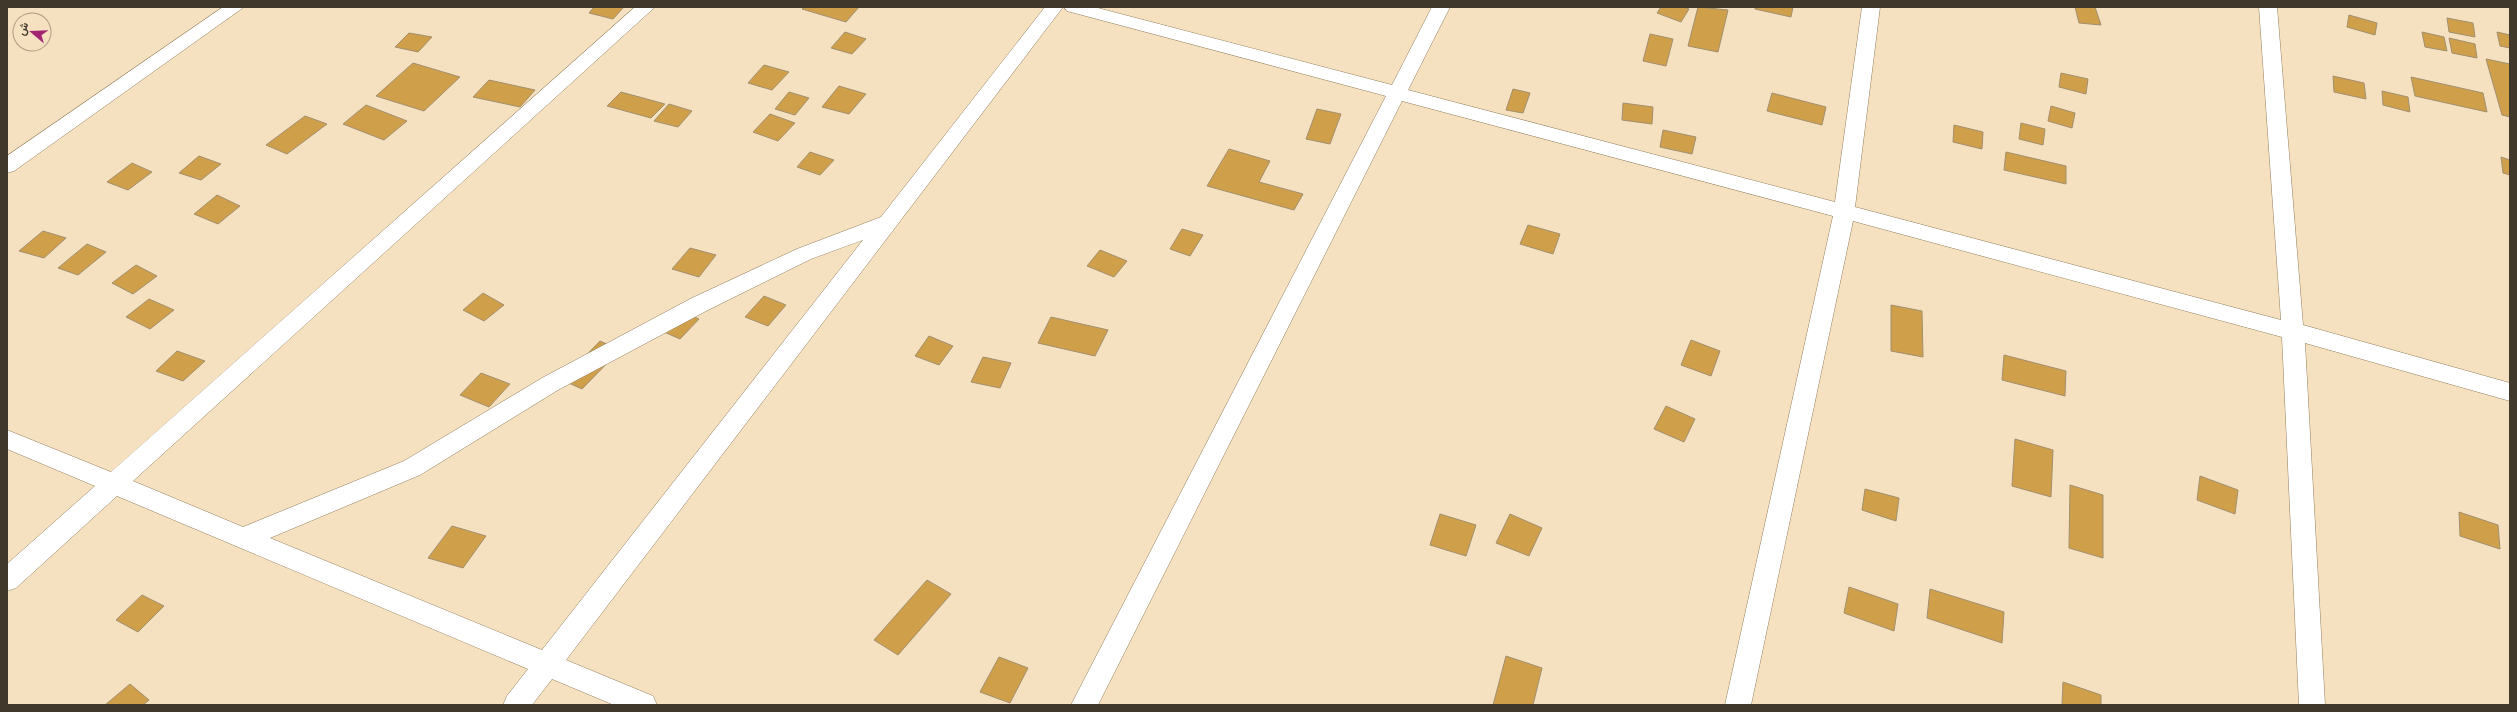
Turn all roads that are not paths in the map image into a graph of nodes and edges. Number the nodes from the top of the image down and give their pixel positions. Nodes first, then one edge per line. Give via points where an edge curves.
1 (235, 7) edge
2 (646, 7) edge
3 (1054, 7) edge
4 (1072, 7) edge
5 (1441, 7) edge
6 (1871, 7) edge
7 (2268, 7) edge
8 (1397, 95) junction
9 (7, 166) edge
10 (1844, 214) junction
11 (888, 222) junction
12 (2293, 331) junction
13 (2510, 392) edge
14 (7, 439) edge
15 (115, 483) junction
16 (245, 538) junction
17 (7, 580) edge
18 (547, 664) junction
19 (516, 705) edge
20 (644, 705) edge
21 (1084, 705) edge
22 (1738, 705) edge
23 (2312, 705) edge

1 - 9 street
2 - 15 street
3 - 11 street
4 - 8 street
5 - 8 street
6 - 10 street
7 - 12 street
8 - 10 street
8 - 21 street
10 - 12 street
10 - 22 street
11 - 16 street via 804,254 700,304 550,384 412,468
11 - 18 street
12 - 13 street
12 - 23 street
14 - 15 street
15 - 16 street
15 - 17 street
16 - 18 street
18 - 19 street
18 - 20 street

